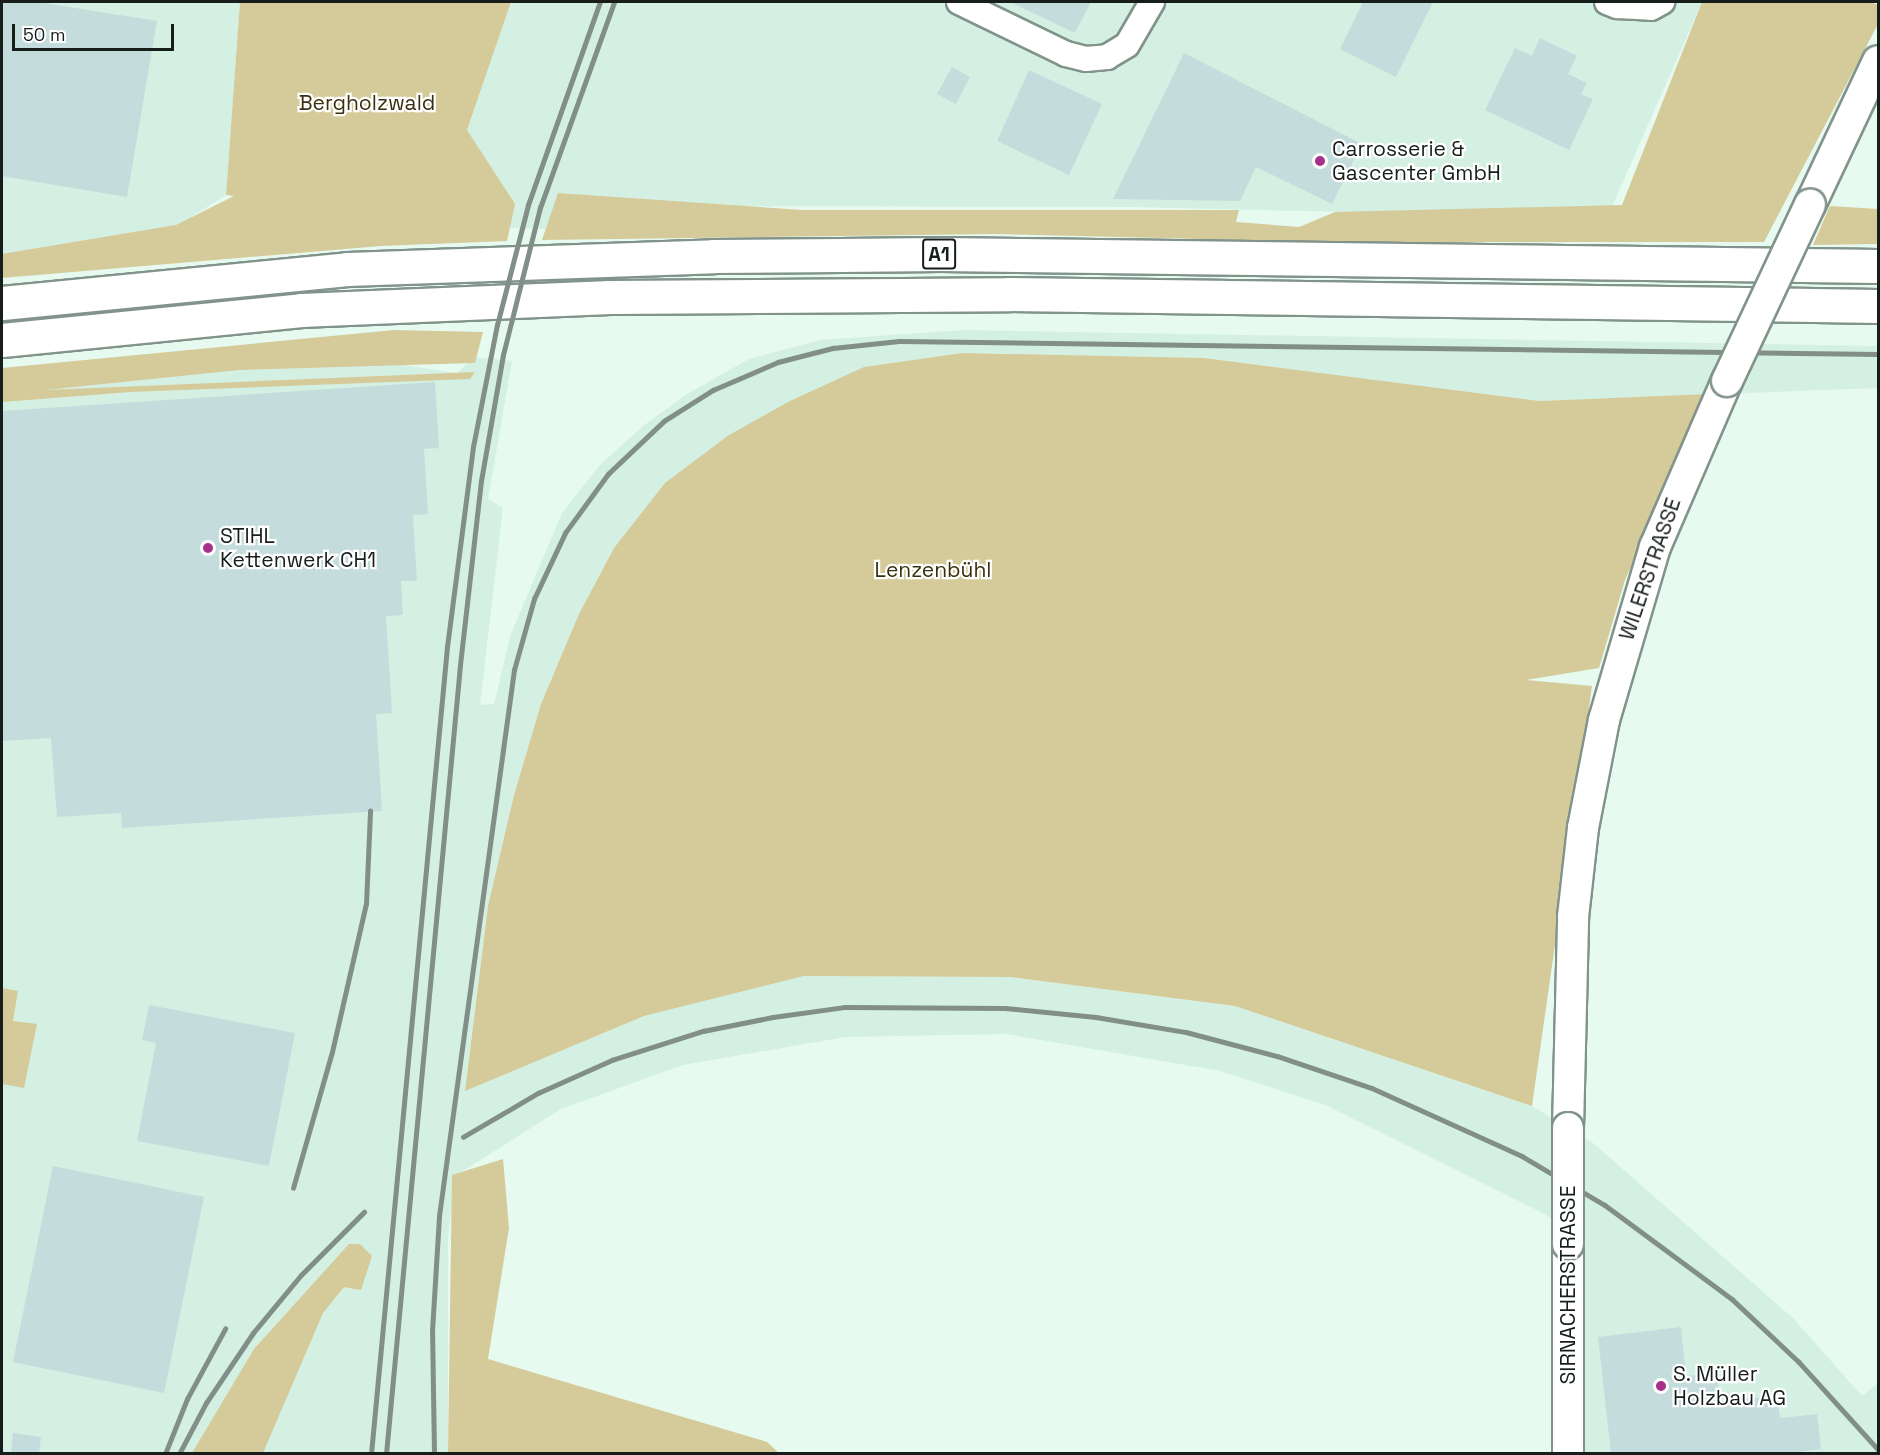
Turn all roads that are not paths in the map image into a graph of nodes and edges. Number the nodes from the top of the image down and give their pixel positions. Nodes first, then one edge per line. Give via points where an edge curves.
1 (959, 2) edge
2 (1152, 2) edge
3 (1607, 2) edge
4 (1662, 2) edge
5 (1878, 61) edge
6 (1878, 266) edge
7 (2, 303) edge
8 (1878, 306) edge
9 (2, 340) edge
10 (1568, 1123) joint
11 (1568, 1454) edge

1 - 2 street via 1066,54 1086,59 1107,57 1126,45
3 - 4 street via 1652,8
5 - 10 main road, WILERSTRASSE, bridge via 1726,381 1656,546 1604,720 1583,828 1573,917
6 - 7 highway, A1 via 963,254 714,256 347,269
8 - 9 highway, A1 via 1008,294 610,297 301,310
10 - 11 main road, SIRNACHERSTRASSE, bridge

